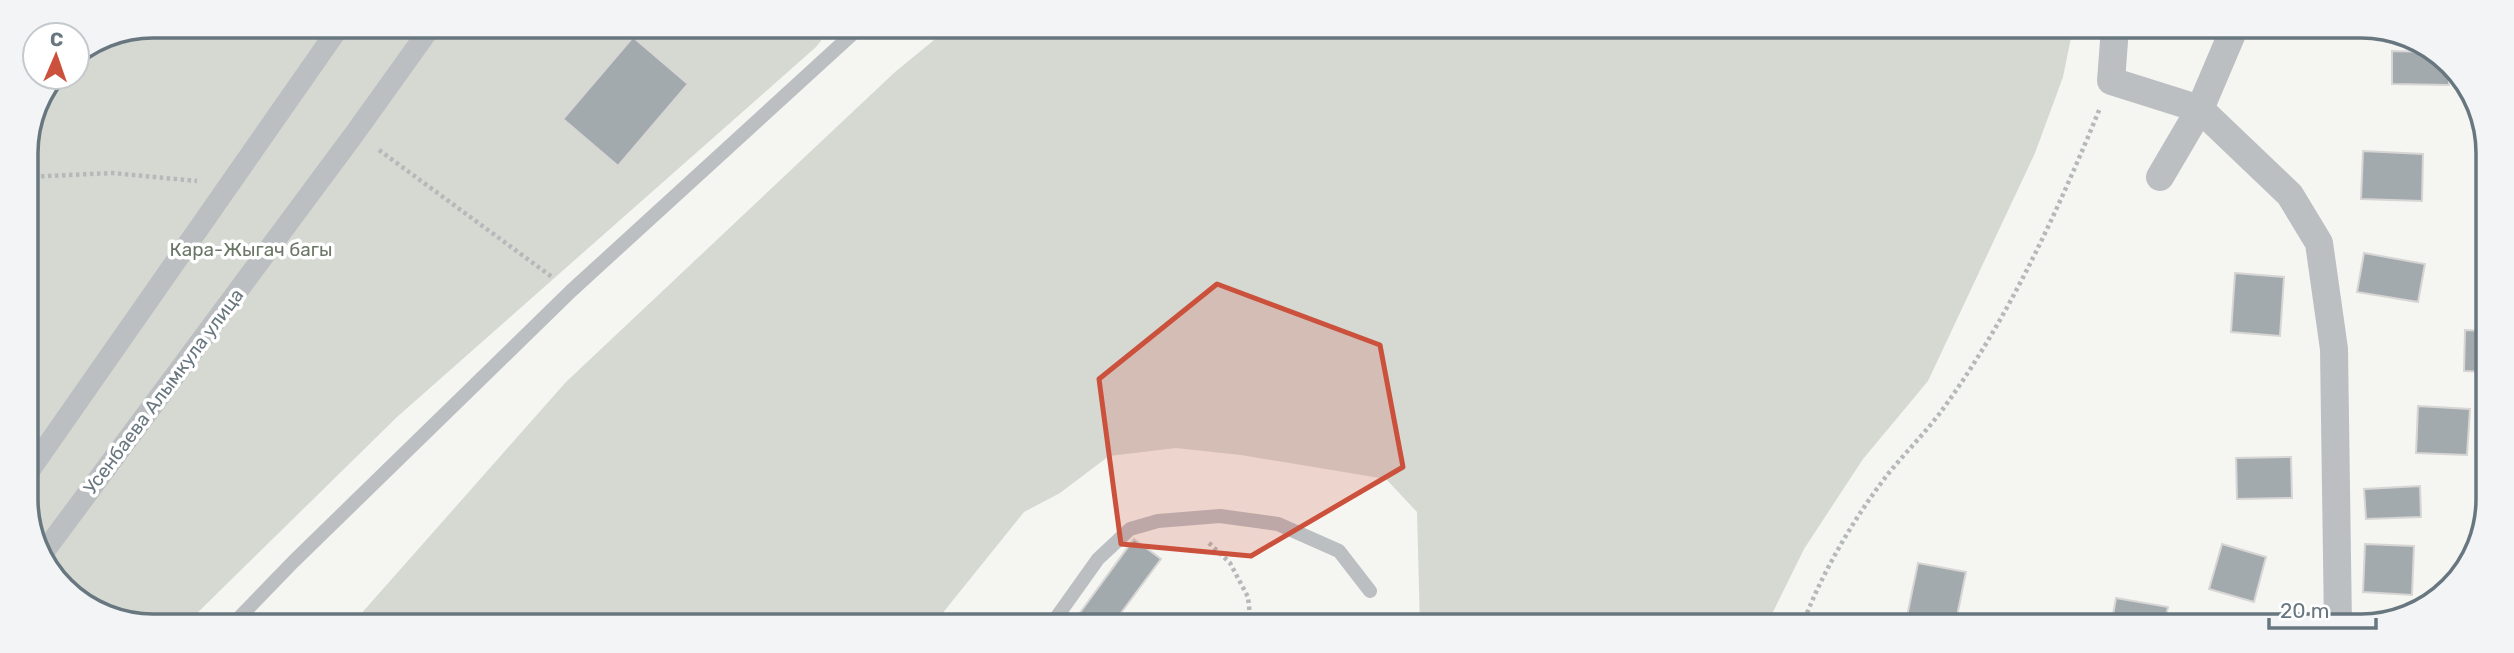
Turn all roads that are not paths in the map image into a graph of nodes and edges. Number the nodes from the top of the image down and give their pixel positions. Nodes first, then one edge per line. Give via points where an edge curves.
1 (333, 38) edge
2 (423, 38) edge
3 (848, 38) edge
4 (2114, 38) edge
5 (2230, 38) edge
6 (2200, 109) junction
7 (2160, 177) dead end
8 (38, 460) edge
9 (49, 545) edge
10 (1370, 591) dead end
11 (243, 614) edge
12 (1059, 614) edge
13 (2337, 614) edge

1 - 8 street
2 - 9 street, Усенбаева Алымкула улица
3 - 11 lane via 571,291
4 - 6 street via 2111,81
5 - 6 street
6 - 7 street
6 - 13 street via 2290,195 2319,243 2334,349
10 - 12 lane via 1339,551 1278,524 1220,516 1158,521 1130,529 1098,559

